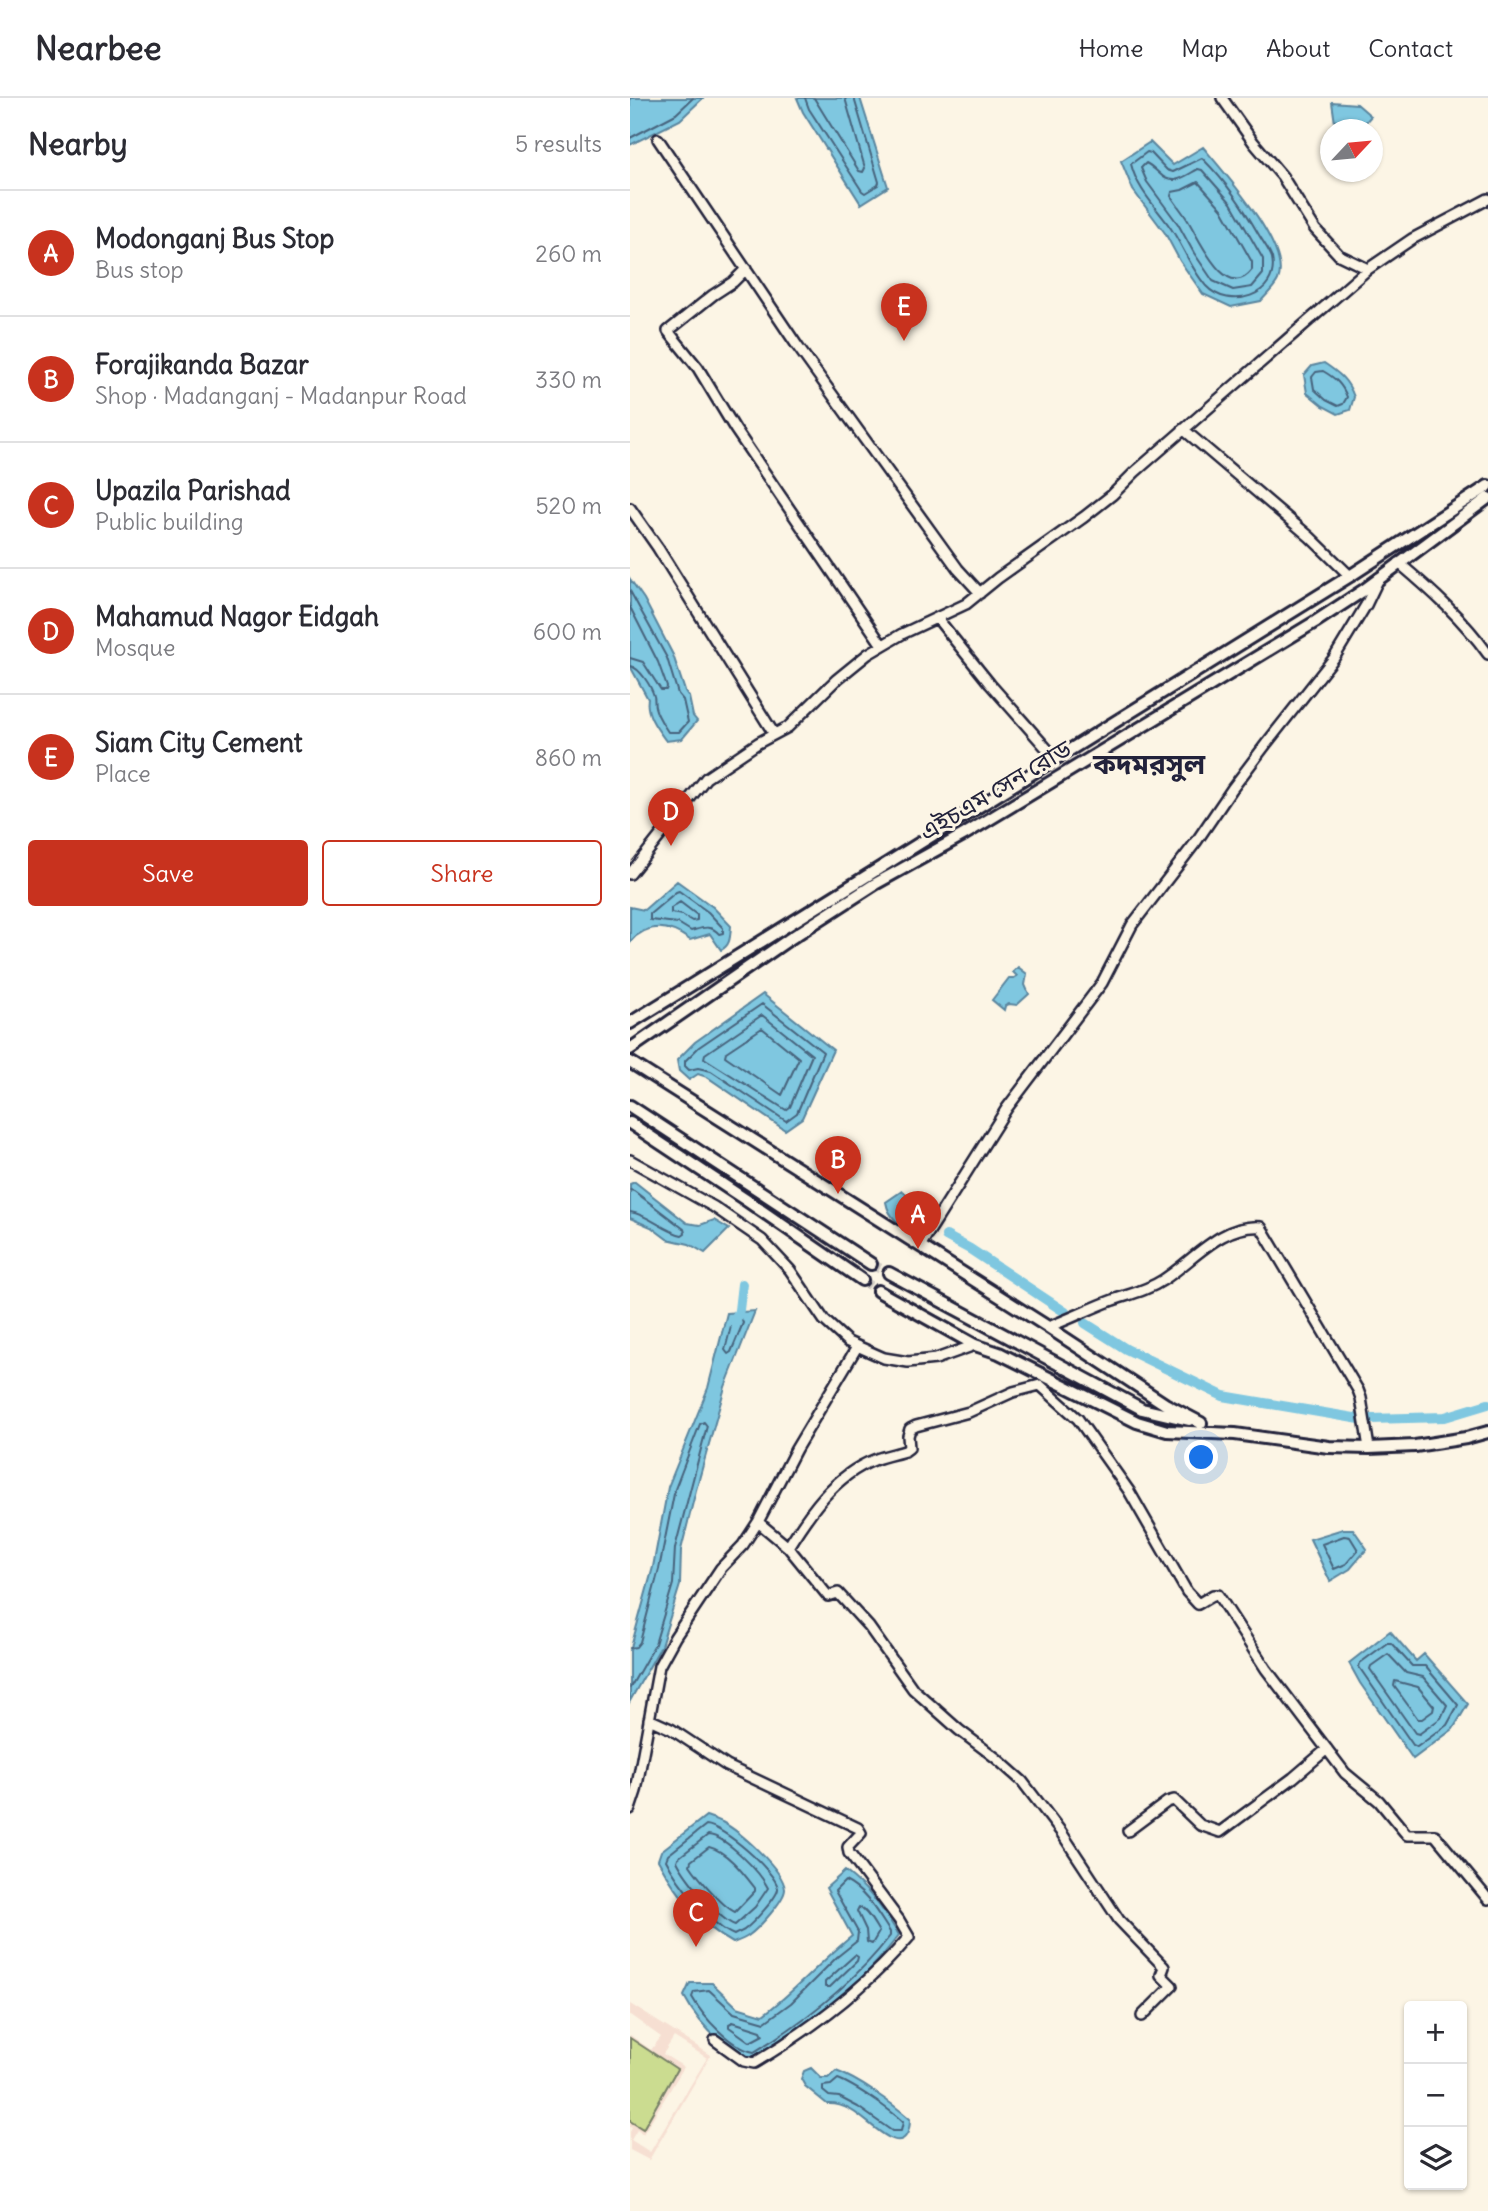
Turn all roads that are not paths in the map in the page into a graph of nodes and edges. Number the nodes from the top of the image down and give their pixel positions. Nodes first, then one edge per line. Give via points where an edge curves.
1 (1222, 98) edge
2 (658, 139) dead end
3 (1488, 199) edge
4 (1367, 269) junction
5 (746, 270) junction
6 (1183, 429) junction
7 (1488, 486) edge
8 (1488, 498) edge
9 (630, 508) edge
10 (1378, 557) junction
11 (1399, 563) junction
12 (1384, 574) junction
13 (1350, 576) junction
14 (980, 593) junction
15 (937, 618) junction
16 (882, 645) junction
17 (1488, 654) edge
18 (774, 734) junction
19 (1056, 759) junction
20 (630, 874) edge
21 (630, 1023) edge
22 (630, 1049) edge
23 (630, 1062) edge
24 (630, 1105) edge
25 (630, 1124) edge
26 (630, 1160) edge
27 (920, 1246) junction
28 (871, 1264) tunnel mouth
29 (889, 1273) tunnel mouth
30 (862, 1280) tunnel mouth
31 (878, 1292) tunnel mouth
32 (1048, 1327) junction
33 (975, 1345) junction
34 (858, 1347) junction
35 (1202, 1423) junction
36 (1488, 1432) edge
37 (1235, 1434) junction
38 (1368, 1448) junction
39 (758, 1522) junction
40 (788, 1547) junction
41 (649, 1719) junction
42 (1327, 1749) junction
43 (630, 1809) edge
44 (1128, 1830) dead end
45 (1488, 1899) edge
46 (1142, 2016) dead end
47 (715, 2040) dead end

1 - 4 street via 1282,176 1315,229 1339,255
2 - 5 street
3 - 4 street
4 - 6 street
5 - 14 street via 958,569
5 - 16 street via 668,331 698,368
6 - 13 street
6 - 14 street via 1112,495
7 - 10 main road, এইচএম সেন রোড
8 - 11 main road, এইচএম সেন রোড
9 - 18 street
10 - 12 main road
10 - 13 main road, এইচএম সেন রোড
11 - 12 main road, এইচএম সেন রোড
11 - 17 street via 1451,608
12 - 22 main road, এইচএম সেন রোড via 1315,622 1068,773 875,884
12 - 27 street via 1334,658 1132,925 1102,983 1007,1108
13 - 19 main road, এইচএম সেন রোড
14 - 15 street
15 - 16 street
15 - 19 street
16 - 18 street via 835,680 788,727
18 - 20 street via 706,778
19 - 21 main road, এইচএম সেন রোড
23 - 27 main road
24 - 28 main road
25 - 30 main road
26 - 34 street via 762,1240 790,1270 824,1321
27 - 32 main road
29 - 35 main road via 1142,1409
31 - 33 main road
32 - 35 main road
32 - 38 street via 1164,1280 1217,1237 1261,1227 1361,1398
33 - 34 street via 936,1359 908,1362
33 - 37 main road via 1138,1422 1167,1431
34 - 39 street via 796,1448
35 - 37 main road
36 - 38 main road via 1415,1446
37 - 38 main road
39 - 40 street
39 - 41 street via 721,1568 659,1666
40 - 42 street via 819,1501 852,1472 909,1448 910,1429 1040,1385 1079,1419 1129,1491 1187,1592 1198,1604 1218,1595 1266,1669
40 - 46 street via 828,1596 838,1593 869,1627 913,1689 1022,1781 1047,1812 1119,1920 1164,1968 1161,1975 1172,1986
41 - 43 street
41 - 47 street via 727,1766 858,1828 861,1833 848,1846 849,1853 909,1937 854,1992 793,2040 754,2063
42 - 44 street via 1220,1832 1200,1825 1174,1800
42 - 45 street via 1407,1835 1435,1835

